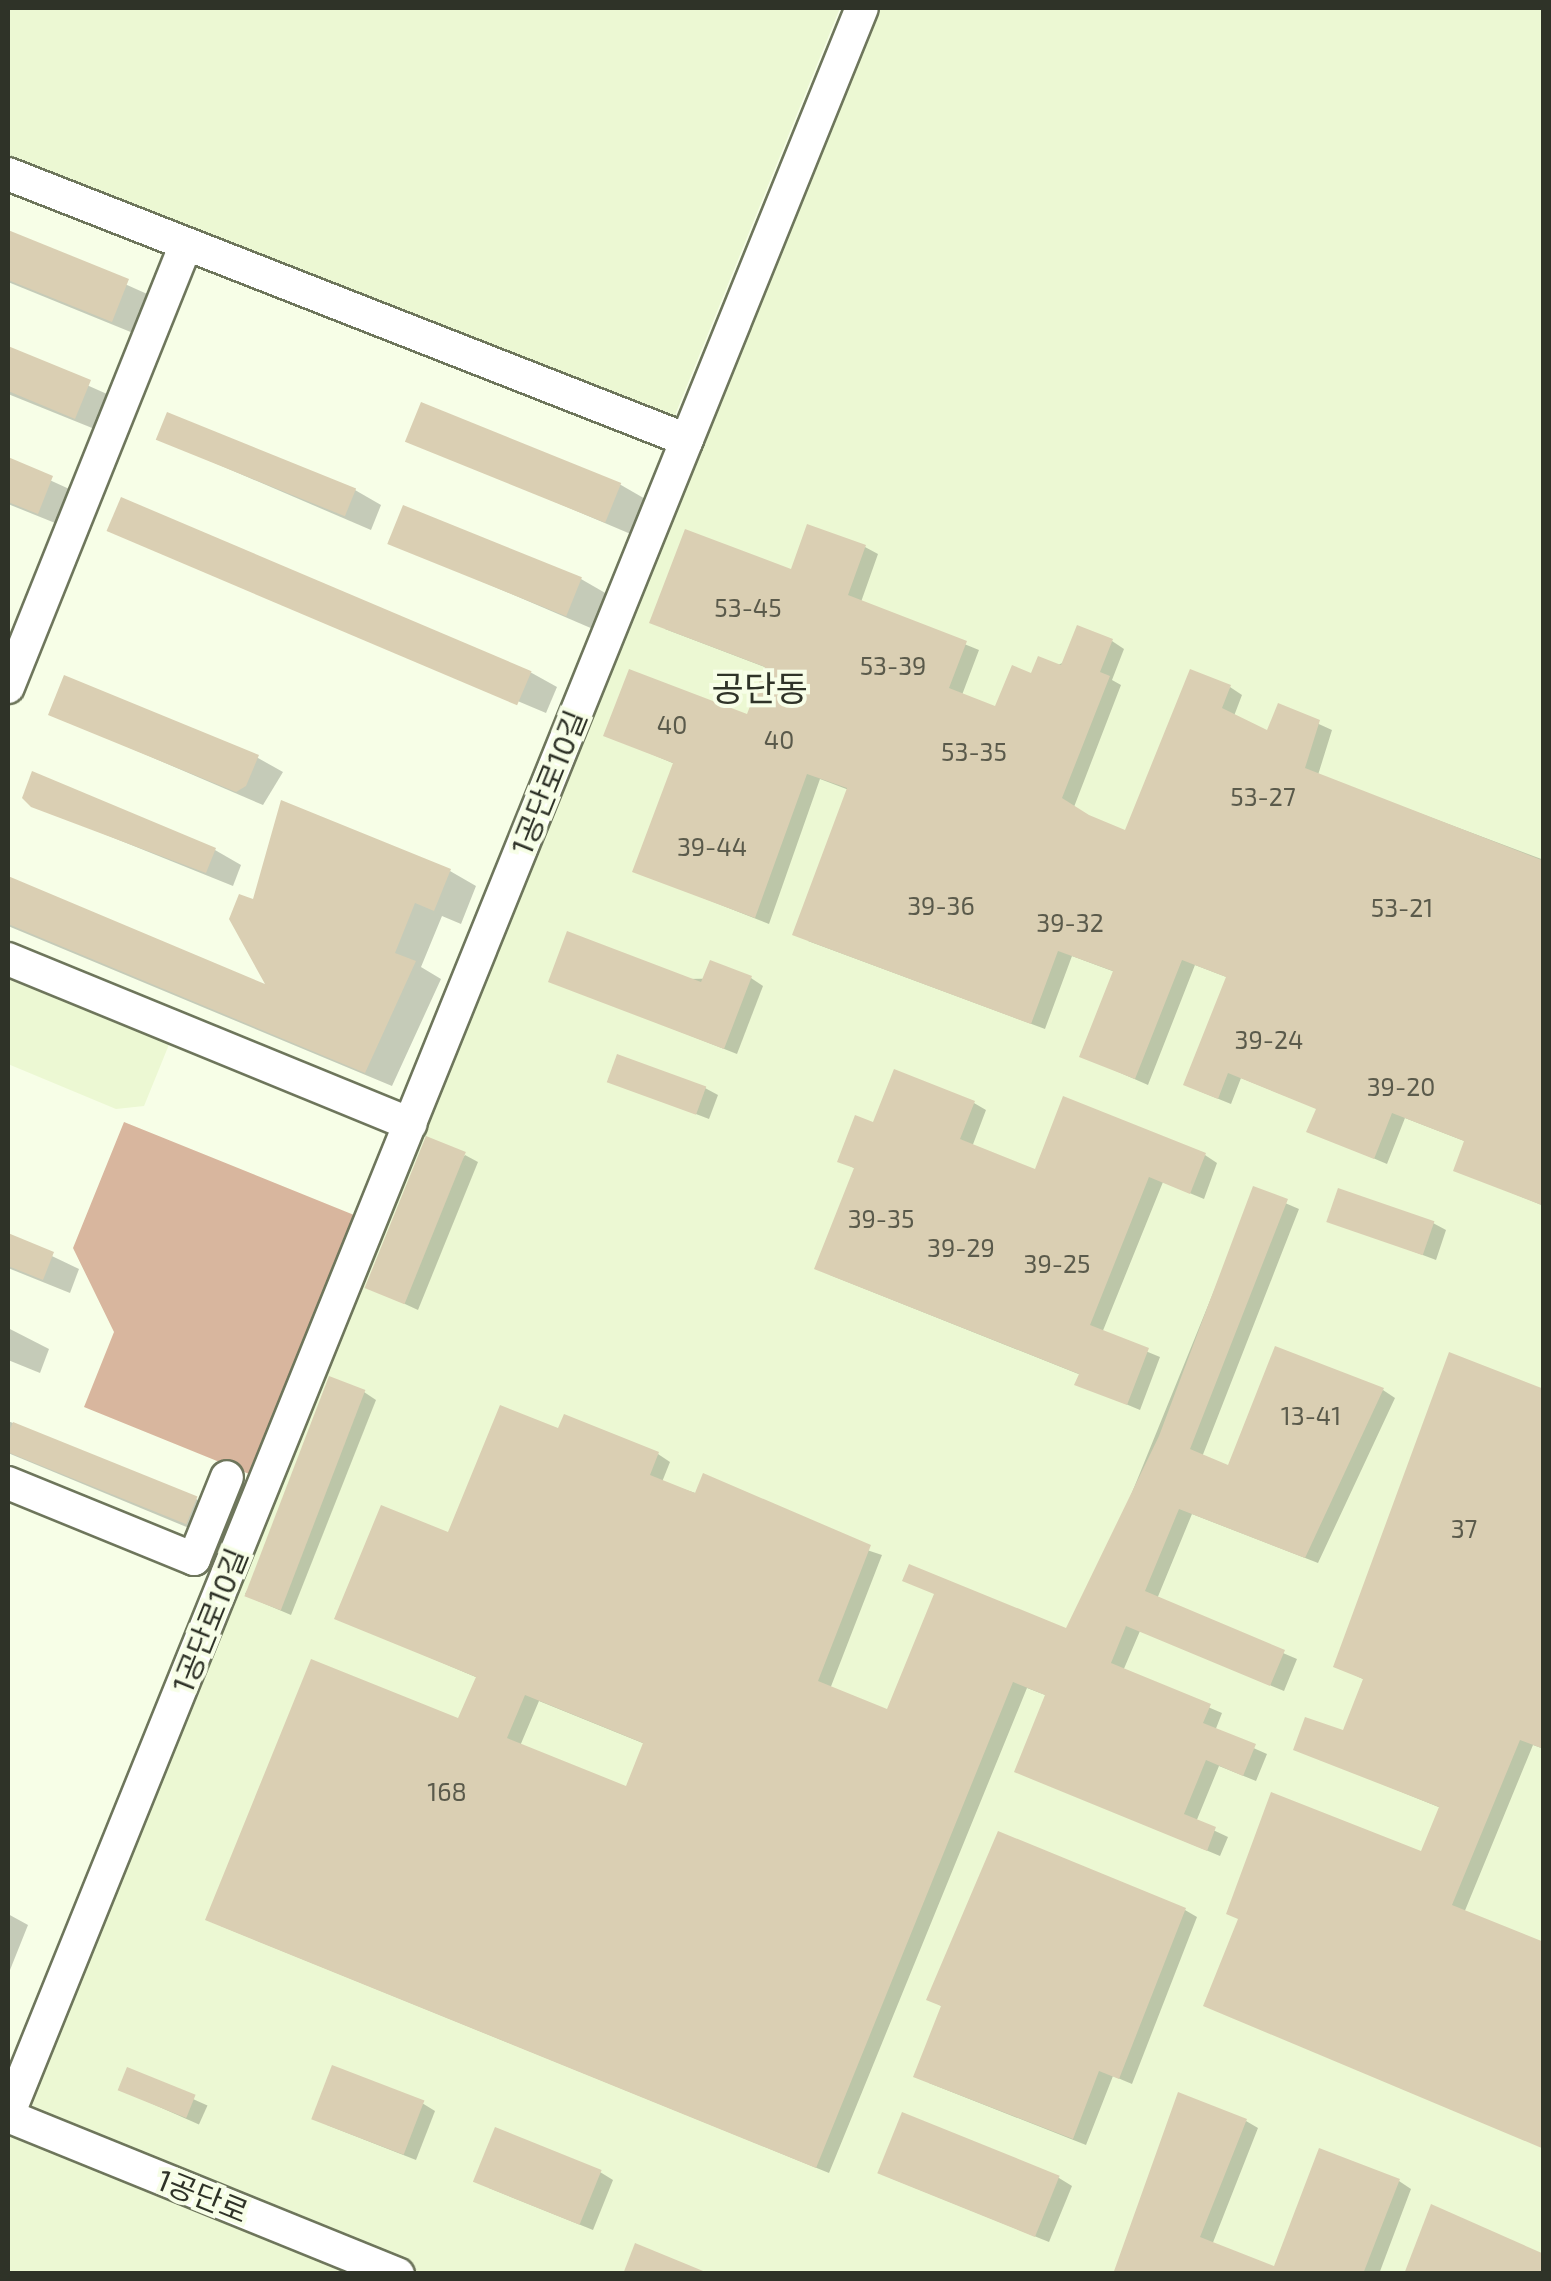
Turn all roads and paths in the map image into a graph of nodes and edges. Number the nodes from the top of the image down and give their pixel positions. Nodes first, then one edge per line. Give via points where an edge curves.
1 (862, 8) edge
2 (8, 174) edge
3 (186, 244) junction
4 (687, 440) junction
5 (8, 687) edge
6 (8, 959) edge
7 (410, 1124) junction
8 (227, 1477) dead end
9 (8, 1484) edge
10 (8, 2116) edge
11 (398, 2274) edge

1 - 4 street, 1공단로10길
2 - 3 street
3 - 4 street
3 - 5 street
4 - 7 street, 1공단로10길
6 - 7 street
7 - 10 street, 1공단로10길
8 - 9 street via 194,1559
10 - 11 street, 1공단로

